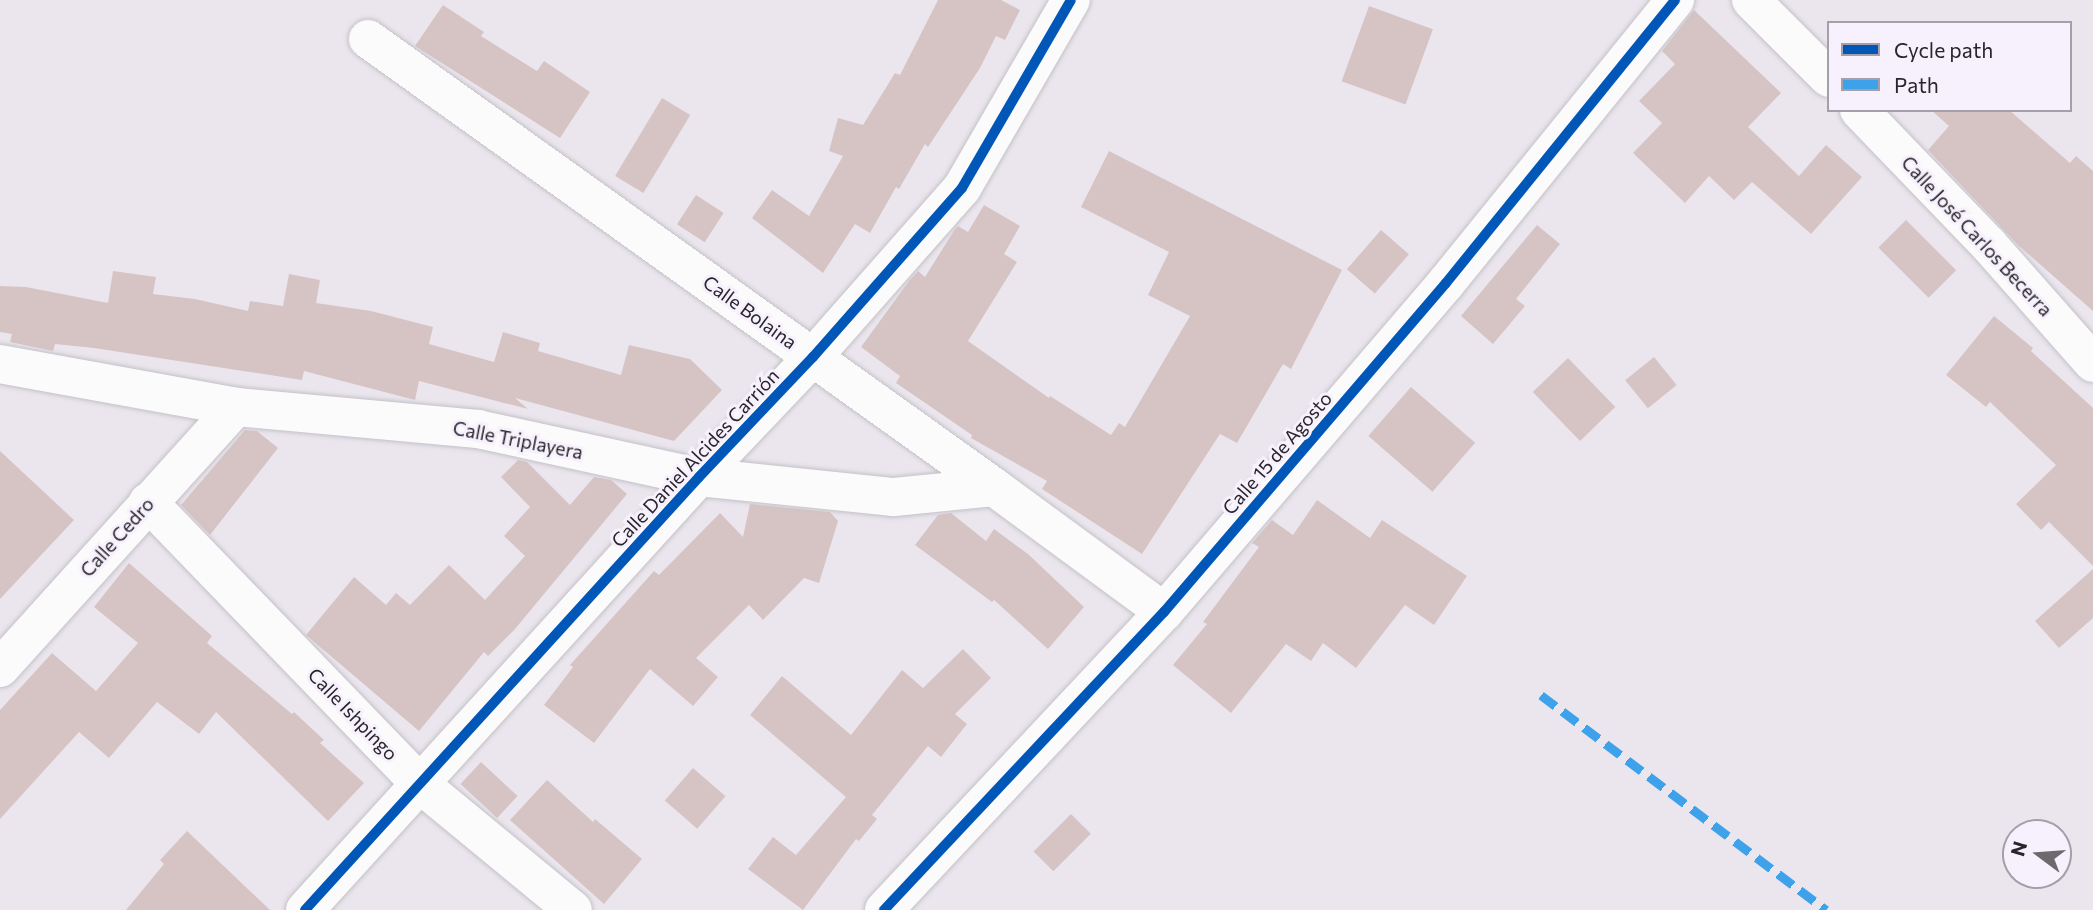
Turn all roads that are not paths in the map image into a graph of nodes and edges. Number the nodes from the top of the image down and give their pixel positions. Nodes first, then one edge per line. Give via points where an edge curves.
1 (1071, 0) edge
2 (1675, 0) edge
3 (1751, 0) edge
4 (368, 39) dead end
5 (1827, 76) edge
6 (1861, 112) edge
7 (813, 358) junction
8 (2093, 363) edge
9 (0, 364) edge
10 (236, 407) junction
11 (699, 477) junction
12 (994, 486) junction
13 (148, 502) junction
14 (1164, 612) junction
15 (0, 668) edge
16 (420, 784) junction
17 (305, 910) edge
18 (573, 910) edge
19 (884, 910) edge

1 - 7 street, Calle Daniel Alcides Carrión via 962,188
2 - 14 street, Calle 15 de Agosto via 1447,283
3 - 5 street
4 - 7 street, Calle Bolaina
6 - 8 street, Calle José Carlos Becerra via 1989,245
7 - 11 street, Calle Daniel Alcides Carrión
7 - 12 street, Calle Bolaina
9 - 10 street, Calle Triplayera
10 - 11 street, Calle Triplayera via 478,429
10 - 13 street, Calle Cedro
11 - 12 street, Calle Triplayera via 894,497
11 - 16 street, Calle Daniel Alcides Carrión
12 - 14 street, Calle Bolaina
13 - 15 street, Calle Cedro
13 - 16 street, Calle Ishpingo
14 - 19 street, Calle 15 de Agosto
16 - 17 street, Calle Daniel Alcides Carrión
16 - 18 street, Calle Ishpingo

